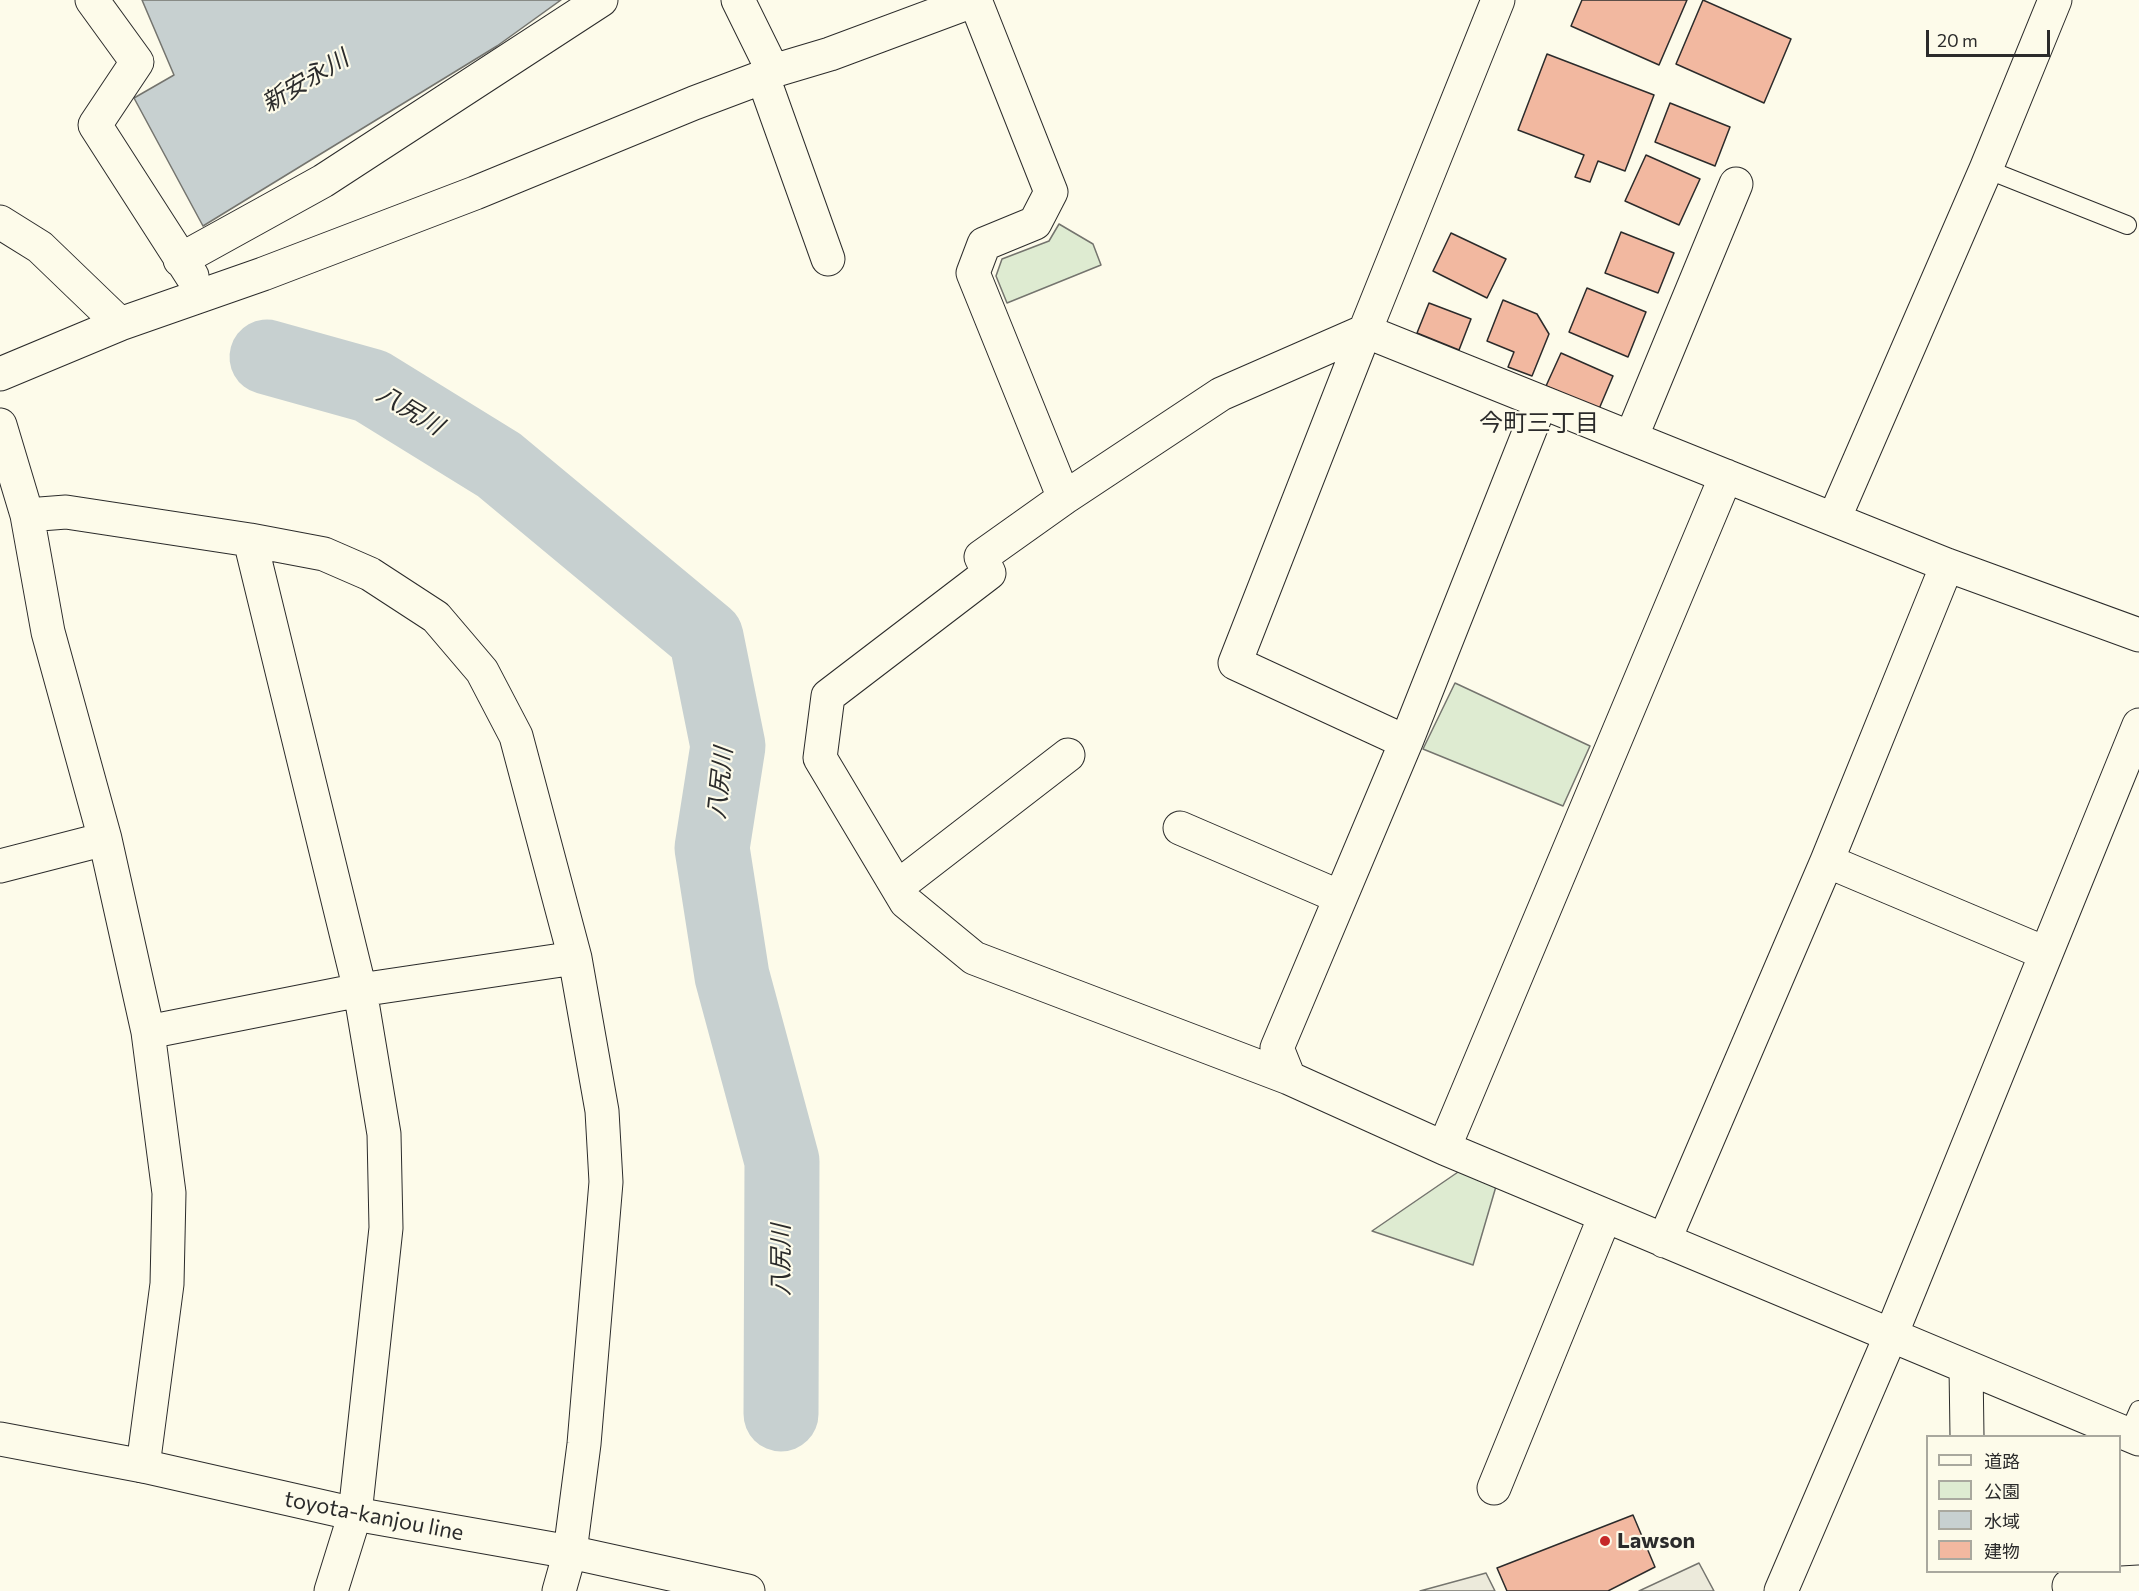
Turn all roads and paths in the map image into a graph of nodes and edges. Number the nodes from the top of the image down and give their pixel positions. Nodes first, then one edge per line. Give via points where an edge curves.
1 (92, 0) edge
2 (601, 0) edge
3 (738, 0) edge
4 (975, 0) edge
5 (1498, 0) edge
6 (2055, 0) edge
7 (768, 74) junction
8 (1986, 169) junction
9 (1736, 184) dead end
10 (0, 222) edge
11 (2127, 225) dead end
12 (828, 259) dead end
13 (180, 260) junction
14 (206, 295) junction
15 (120, 324) junction
16 (1365, 331) junction
17 (0, 375) edge
18 (1541, 402) junction
19 (0, 425) edge
20 (1631, 438) junction
21 (1726, 476) junction
22 (1064, 498) junction
23 (27, 515) junction
24 (1834, 519) junction
25 (250, 540) junction
26 (1947, 565) junction
27 (2139, 635) edge
28 (2139, 725) edge
29 (1406, 742) junction
30 (1068, 755) dead end
31 (1180, 828) dead end
32 (105, 839) junction
33 (1827, 861) junction
34 (0, 866) edge
35 (897, 887) junction
36 (1340, 897) junction
37 (2045, 953) junction
38 (575, 958) junction
39 (360, 990) junction
40 (148, 1032) junction
41 (1289, 1078) junction
42 (1444, 1148) junction
43 (1605, 1216) junction
44 (1664, 1241) junction
45 (1891, 1335) junction
46 (1966, 1367) junction
47 (2136, 1428) edge
48 (1967, 1435) edge
49 (0, 1439) edge
50 (143, 1466) junction
51 (1494, 1488) dead end
52 (355, 1514) junction
53 (570, 1552) junction
54 (2139, 1582) edge
55 (2069, 1586) dead end
56 (331, 1591) edge
57 (559, 1591) edge
58 (748, 1591) edge
59 (1781, 1591) edge

1 - 13 street via 137,62 95,125
2 - 13 street via 323,181
3 - 7 street
4 - 7 street
4 - 22 street via 1051,192 1035,222 984,244 973,273
5 - 16 street
6 - 8 street
7 - 12 street
7 - 14 street via 476,193
8 - 11 lane
8 - 24 street
9 - 20 street
10 - 15 street via 40,247
13 - 14 street
14 - 15 street
15 - 17 street
16 - 18 street
16 - 22 street via 1221,394
16 - 29 street via 1235,663
18 - 20 street
18 - 29 street
19 - 23 street
20 - 21 street
21 - 24 street
21 - 42 street
22 - 35 street via 981,557 989,573 828,696 820,758
23 - 25 street via 66,512
23 - 32 street via 48,632
24 - 26 street
25 - 38 street via 324,554 370,574 436,617 482,671 516,736
25 - 39 street
26 - 27 street
26 - 33 street
28 - 37 street
29 - 36 street
30 - 35 street
31 - 36 street
32 - 34 street
32 - 40 street
33 - 37 street
33 - 44 street
35 - 41 street via 906,902 975,958
36 - 41 street via 1277,1048
37 - 45 street
38 - 39 street
38 - 53 street via 602,1111 606,1182 584,1444
39 - 40 street
39 - 52 street via 384,1134 386,1228
40 - 50 street via 169,1194 166,1284
41 - 42 street
42 - 43 street
43 - 44 street
43 - 51 street
44 - 45 street
45 - 46 street
45 - 59 street
46 - 47 street
46 - 48 street
49 - 50 street, toyota-kanjou line
50 - 52 street, toyota-kanjou line
52 - 53 street, toyota-kanjou line
52 - 56 street
53 - 57 street
53 - 58 street, toyota-kanjou line
54 - 55 street

